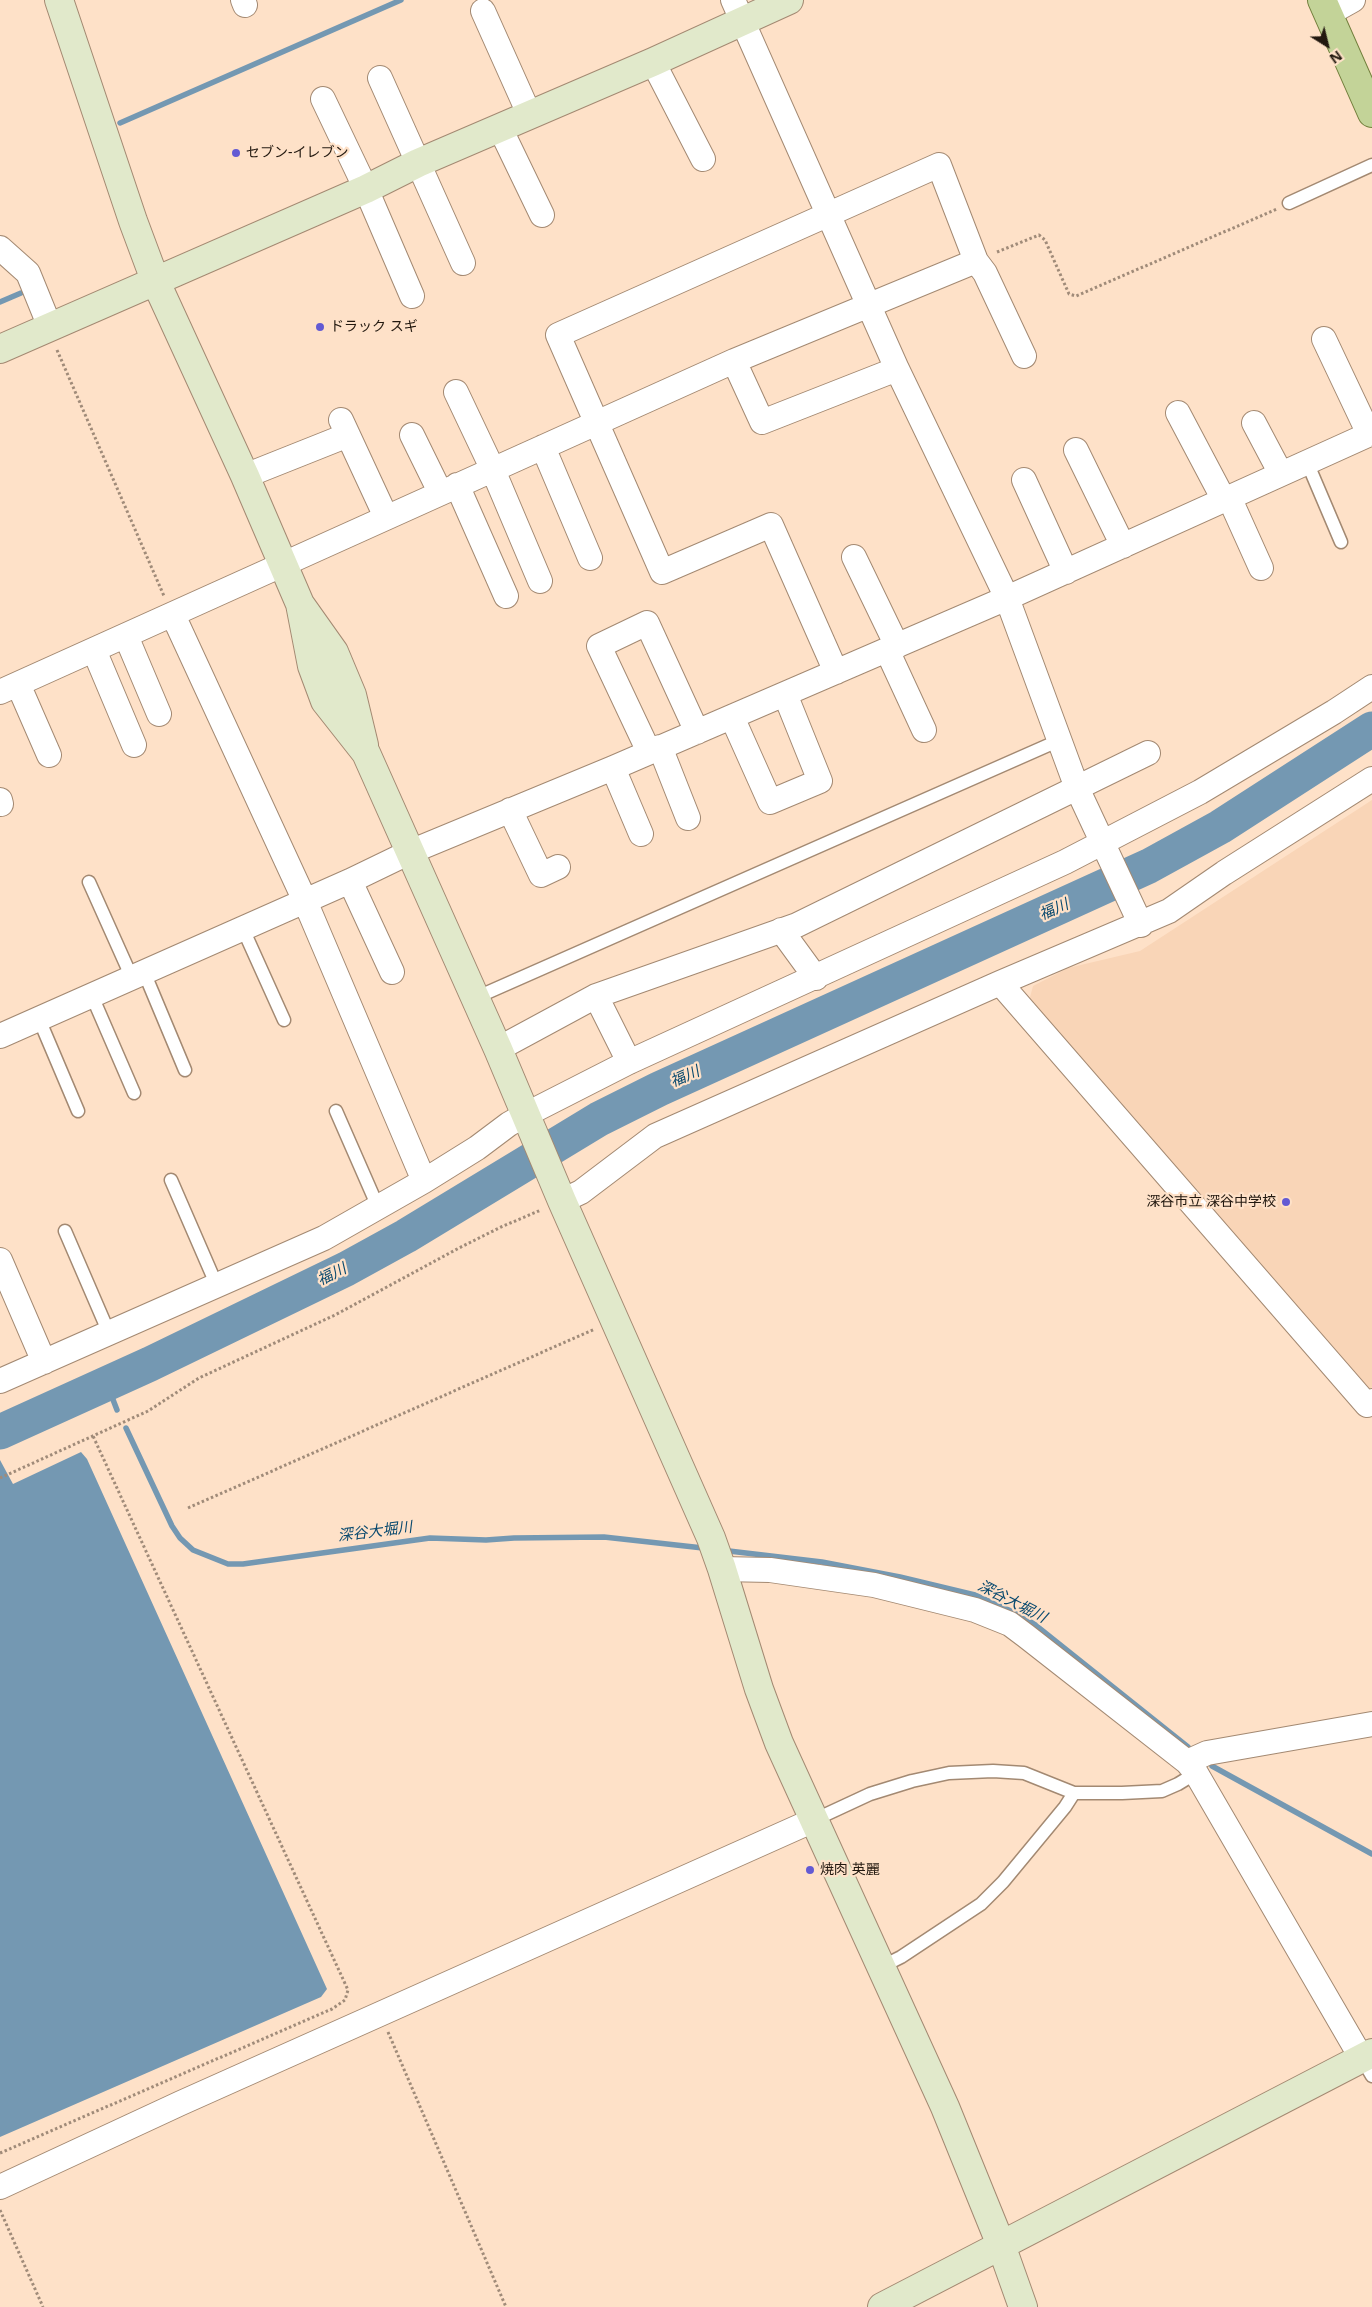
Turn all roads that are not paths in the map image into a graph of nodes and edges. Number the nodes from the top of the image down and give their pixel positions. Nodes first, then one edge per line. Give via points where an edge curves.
1 (59, 0) edge
2 (789, 0) edge
3 (1353, 0) edge
4 (1325, 7) edge
5 (738, 10) edge
6 (482, 11) dead end
7 (653, 62) junction
8 (380, 78) dead end
9 (323, 99) dead end
10 (1372, 113) edge
11 (530, 116) junction
12 (500, 128) junction
13 (703, 159) dead end
14 (418, 163) junction
15 (1372, 165) edge
16 (366, 189) junction
17 (1288, 203) road end
18 (828, 215) junction
19 (542, 216) dead end
20 (0, 248) edge
21 (976, 260) junction
22 (464, 263) dead end
23 (156, 280) junction
24 (412, 296) dead end
25 (870, 306) junction
26 (52, 336) junction
27 (1324, 339) dead end
28 (0, 349) edge
29 (1024, 356) dead end
30 (734, 361) junction
31 (897, 369) junction
32 (456, 392) dead end
33 (1178, 413) dead end
34 (597, 423) junction
35 (1254, 423) dead end
36 (1370, 433) edge
37 (412, 435) dead end
38 (544, 447) junction
39 (1076, 450) dead end
40 (1307, 462) junction
41 (493, 470) junction
42 (1282, 474) junction
43 (245, 476) junction
44 (1024, 480) dead end
45 (449, 489) junction
46 (1227, 498) junction
47 (386, 517) junction
48 (1341, 542) dead end
49 (1123, 546) junction
50 (854, 557) dead end
51 (590, 558) dead end
52 (282, 566) junction
53 (1261, 568) dead end
54 (1066, 572) junction
55 (540, 581) dead end
56 (506, 596) dead end
57 (1007, 598) junction
58 (173, 615) junction
59 (126, 636) junction
60 (892, 648) junction
61 (94, 650) junction
62 (836, 672) junction
63 (1372, 687) edge
64 (9, 688) edge
65 (785, 694) junction
66 (159, 714) dead end
67 (732, 717) junction
68 (924, 730) dead end
69 (697, 732) junction
70 (1060, 740) junction
71 (134, 745) dead end
72 (654, 750) junction
73 (1148, 753) dead end
74 (49, 755) dead end
75 (612, 768) junction
76 (1372, 779) edge
77 (1077, 788) junction
78 (510, 810) junction
79 (688, 818) dead end
80 (641, 834) dead end
81 (1104, 846) junction
82 (410, 852) junction
83 (558, 867) dead end
84 (350, 881) junction
85 (90, 882) dead end
86 (305, 901) junction
87 (1139, 918) junction
88 (243, 929) junction
89 (781, 930) junction
90 (392, 972) dead end
91 (138, 975) junction
92 (816, 978) junction
93 (1000, 983) junction
94 (92, 996) junction
95 (596, 996) junction
96 (475, 998) junction
97 (39, 1019) junction
98 (284, 1020) dead end
99 (0, 1036) edge
100 (498, 1049) junction
101 (629, 1062) junction
102 (185, 1070) dead end
103 (134, 1093) dead end
104 (78, 1111) dead end
105 (336, 1111) dead end
106 (527, 1119) junction
107 (171, 1180) dead end
108 (424, 1181) junction
109 (559, 1194) junction
110 (378, 1207) junction
111 (65, 1231) dead end
112 (0, 1260) edge
113 (217, 1286) junction
114 (109, 1333) junction
115 (44, 1362) junction
116 (0, 1381) edge
117 (1372, 1401) edge
118 (722, 1569) junction
119 (1372, 1724) edge
120 (1192, 1768) junction
121 (1074, 1793) junction
122 (814, 1820) junction
123 (881, 1967) junction
124 (1369, 2063) edge
125 (0, 2186) edge
126 (1001, 2245) junction
127 (882, 2307) edge
128 (1023, 2307) edge

1 - 23 street
2 - 5 street
3 - 4 street
4 - 10 main road
5 - 7 street
5 - 18 street
6 - 11 street
7 - 11 street
7 - 13 street
8 - 14 street
9 - 16 street
11 - 12 street
12 - 14 street
12 - 19 street
14 - 16 street
14 - 22 street
15 - 17 lane
16 - 23 street
16 - 24 street
18 - 21 street via 939,165
18 - 25 street
18 - 34 street via 558,336
20 - 26 street via 28,273
21 - 25 street
21 - 29 street
23 - 26 street
23 - 43 street
25 - 30 street
25 - 31 street
26 - 28 street
27 - 36 street
30 - 31 street via 762,422
30 - 34 street
31 - 57 street
32 - 41 street
33 - 46 street
34 - 38 street
34 - 62 street via 662,572 771,525
35 - 42 street
36 - 40 street
37 - 45 street
38 - 41 street
38 - 51 street
39 - 49 street
40 - 42 street
40 - 48 lane
41 - 45 street
41 - 55 street
42 - 46 street
43 - 47 street via 344,428
43 - 52 street
44 - 54 street
45 - 47 street
45 - 56 street
46 - 49 street
46 - 53 street
47 - 52 street
49 - 54 street
50 - 60 street
52 - 58 street
52 - 82 street via 300,604 312,666 325,701 366,753
54 - 57 street
57 - 60 street
57 - 70 street
58 - 59 street
58 - 86 street
59 - 61 street
59 - 66 street
60 - 62 street
60 - 68 street
61 - 64 street
61 - 71 street
62 - 65 street
63 - 81 street via 1200,792
64 - 74 street
65 - 67 street
65 - 67 street via 820,781 770,802
67 - 69 street
69 - 72 street
69 - 72 street via 647,623 599,646
70 - 77 street
70 - 96 lane
72 - 75 street
72 - 79 street
73 - 77 street
75 - 78 street
75 - 80 street
76 - 87 street via 1169,911
77 - 81 street
77 - 89 street
78 - 82 street
78 - 83 street via 541,875
81 - 87 street
81 - 92 street
82 - 84 street
82 - 96 street
84 - 86 street
84 - 90 street
85 - 91 lane
86 - 88 street
86 - 108 street
87 - 93 street
88 - 91 street
88 - 98 lane
89 - 92 street
89 - 95 street
91 - 94 street
91 - 102 lane
92 - 101 street
93 - 109 street via 655,1136 581,1192
93 - 117 street via 1367,1405
94 - 97 street
94 - 103 lane
95 - 100 street
95 - 101 street
96 - 100 street
97 - 99 street
97 - 104 lane
100 - 106 street
101 - 106 street
105 - 110 lane
106 - 108 street via 508,1124
106 - 109 street
107 - 113 lane
108 - 110 street
109 - 118 street
110 - 113 street via 324,1238
111 - 114 lane
112 - 115 street
113 - 114 street
114 - 115 street
115 - 116 street
118 - 120 street via 770,1570 874,1585 975,1610 1010,1624
118 - 122 street via 762,1698
119 - 120 street via 1207,1753
120 - 121 lane via 1178,1784 1162,1791
120 - 124 street
121 - 122 lane via 1024,1773 949,1773 870,1794
121 - 123 lane via 1003,1882 981,1904
122 - 123 street
122 - 125 street
123 - 126 street via 945,2107
124 - 126 street
126 - 127 street
126 - 128 street

